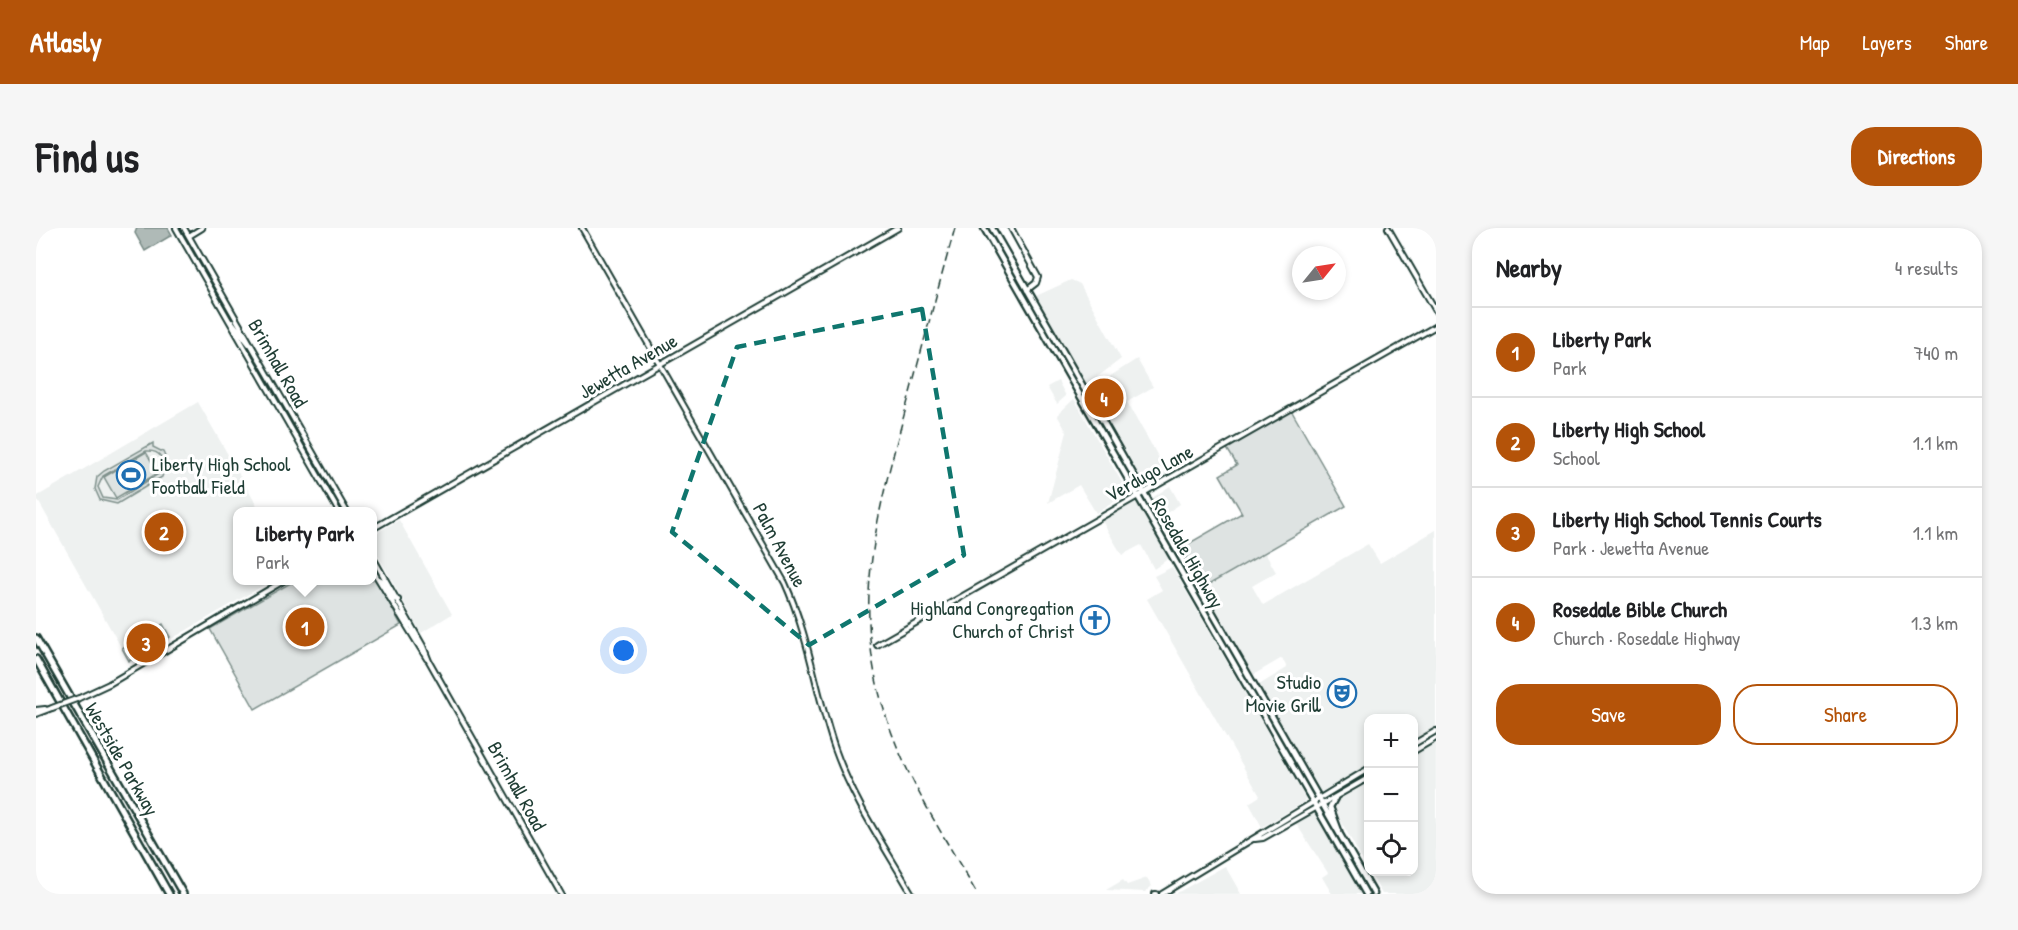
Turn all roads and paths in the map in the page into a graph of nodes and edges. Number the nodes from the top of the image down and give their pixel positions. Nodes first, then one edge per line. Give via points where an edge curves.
1 (176, 228) edge
2 (184, 228) edge
3 (202, 228) edge
4 (582, 228) edge
5 (898, 228) edge
6 (984, 228) edge
7 (992, 228) edge
8 (1011, 228) edge
9 (1388, 228) edge
10 (189, 236) junction
11 (988, 237) junction
12 (1027, 290) junction
13 (1021, 293) junction
14 (1436, 311) edge
15 (229, 320) junction
16 (1047, 325) junction
17 (1436, 326) edge
18 (251, 346) junction
19 (661, 364) junction
20 (1082, 392) junction
21 (1141, 494) junction
22 (336, 507) edge
23 (344, 507) edge
24 (377, 526) edge
25 (1156, 528) junction
26 (1174, 547) junction
27 (1175, 561) junction
28 (377, 564) edge
29 (378, 578) joint
30 (277, 585) edge
31 (1205, 599) junction
32 (398, 600) junction
33 (399, 614) junction
34 (417, 634) junction
35 (36, 638) edge
36 (877, 645) dead end
37 (36, 659) edge
38 (429, 662) junction
39 (1263, 707) junction
40 (36, 712) edge
41 (1436, 731) edge
42 (1436, 738) edge
43 (1418, 741) edge
44 (1418, 748) edge
45 (1364, 771) edge
46 (1364, 780) edge
47 (1335, 798) junction
48 (1316, 800) junction
49 (1320, 806) junction
50 (1255, 839) junction
51 (1342, 839) junction
52 (169, 894) edge
53 (183, 894) edge
54 (561, 894) edge
55 (912, 894) edge
56 (1162, 894) edge
57 (1366, 894) edge
58 (1374, 894) edge

1 - 15 street, Brimhall Road
2 - 10 street, Brimhall Road
3 - 10 street
4 - 19 street, Palm Avenue
5 - 19 street, Jewetta Avenue
6 - 11 main road, Rosedale Highway
7 - 12 main road, Rosedale Highway
8 - 12 street via 1038,277
9 - 14 street
10 - 18 street, Brimhall Road
11 - 12 main road via 1020,286
11 - 13 main road, Rosedale Highway
12 - 16 main road, Rosedale Highway
13 - 16 main road via 1027,295
13 - 20 main road, Rosedale Highway
15 - 18 street
15 - 22 street, Brimhall Road
16 - 20 main road, Rosedale Highway
17 - 21 street, Verdugo Lane
18 - 23 street, Brimhall Road
19 - 24 street, Jewetta Avenue
19 - 55 street, Palm Avenue via 785,583 804,633 842,768
20 - 21 main road, Rosedale Highway
20 - 21 main road, Rosedale Highway
21 - 25 main road, Rosedale Highway
21 - 26 main road, Rosedale Highway
21 - 36 street, Verdugo Lane
25 - 26 main road
25 - 27 main road, Rosedale Highway
26 - 31 main road, Rosedale Highway
27 - 31 main road via 1181,563
27 - 39 main road, Rosedale Highway
28 - 32 street, Brimhall Road
29 - 32 street via 393,599
29 - 33 street, Brimhall Road
30 - 40 street, bridge via 109,684
31 - 39 main road, Rosedale Highway
32 - 34 street, Brimhall Road
33 - 34 street
33 - 38 street, Brimhall Road
34 - 38 street, Brimhall Road
35 - 53 highway, Westside Parkway
37 - 52 highway, Westside Parkway
38 - 54 street, Brimhall Road
39 - 48 main road, Rosedale Highway
39 - 48 main road, Rosedale Highway via 1281,732
41 - 43 street
42 - 44 street
45 - 48 street
46 - 47 street
47 - 49 street
47 - 51 main road via 1330,807
48 - 49 main road, Rosedale Highway
48 - 50 street
49 - 50 street
49 - 51 main road, Rosedale Highway
49 - 57 main road, Rosedale Highway
50 - 56 street
51 - 58 main road, Rosedale Highway

